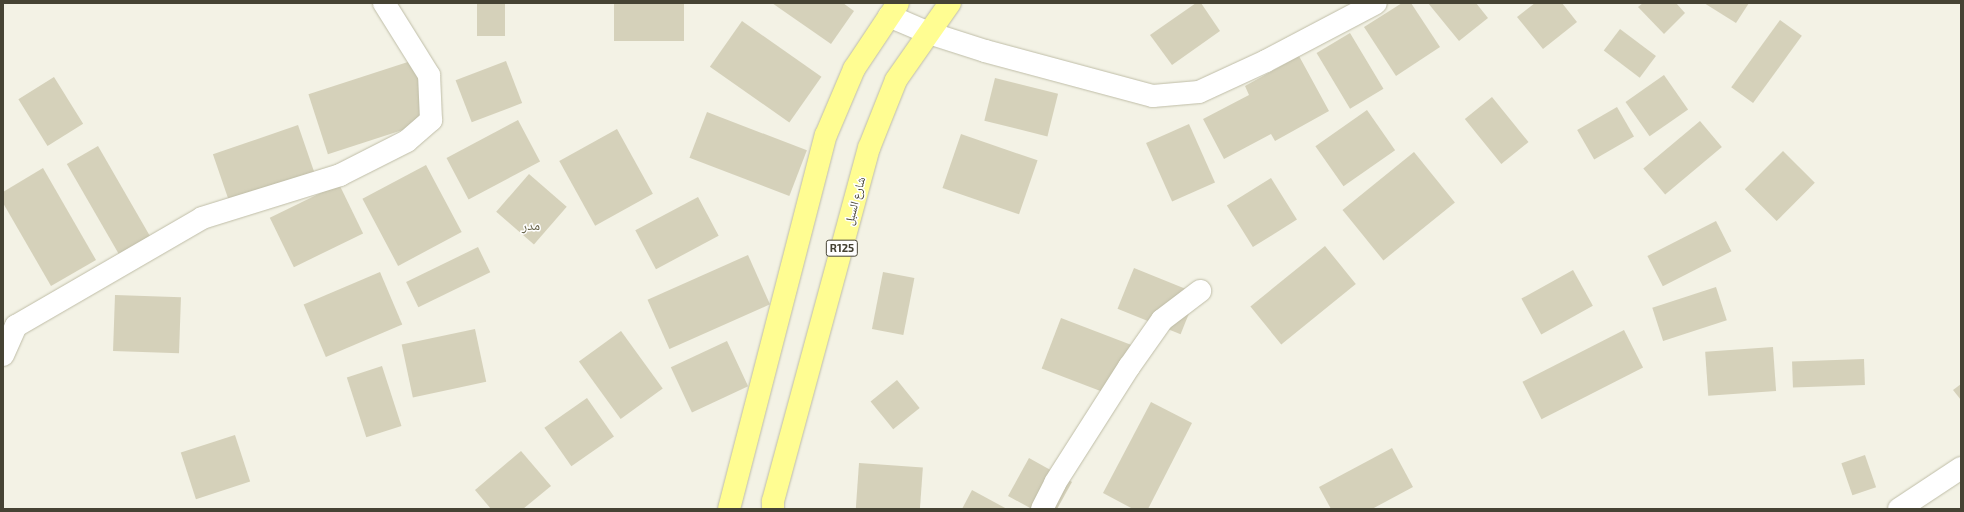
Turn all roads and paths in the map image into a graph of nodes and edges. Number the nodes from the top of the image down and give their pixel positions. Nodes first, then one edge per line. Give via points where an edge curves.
1 (384, 3) edge
2 (950, 3) edge
3 (1376, 3) edge
4 (893, 9) edge
5 (929, 33) junction
6 (1200, 292) dead end
7 (3, 356) edge
8 (1961, 468) edge
9 (729, 509) edge
10 (773, 509) edge
11 (1042, 509) edge
12 (1899, 509) edge

1 - 7 street via 429,75 431,120 407,141 340,175 202,218 16,326
2 - 5 main road, شارع السبل / R125
3 - 5 street via 1199,92 1153,96 985,51
4 - 5 street
4 - 9 main road via 854,69 826,135
5 - 10 main road, شارع السبل / R125 via 896,80 869,148
6 - 11 street via 1162,320 1055,483
8 - 12 street

